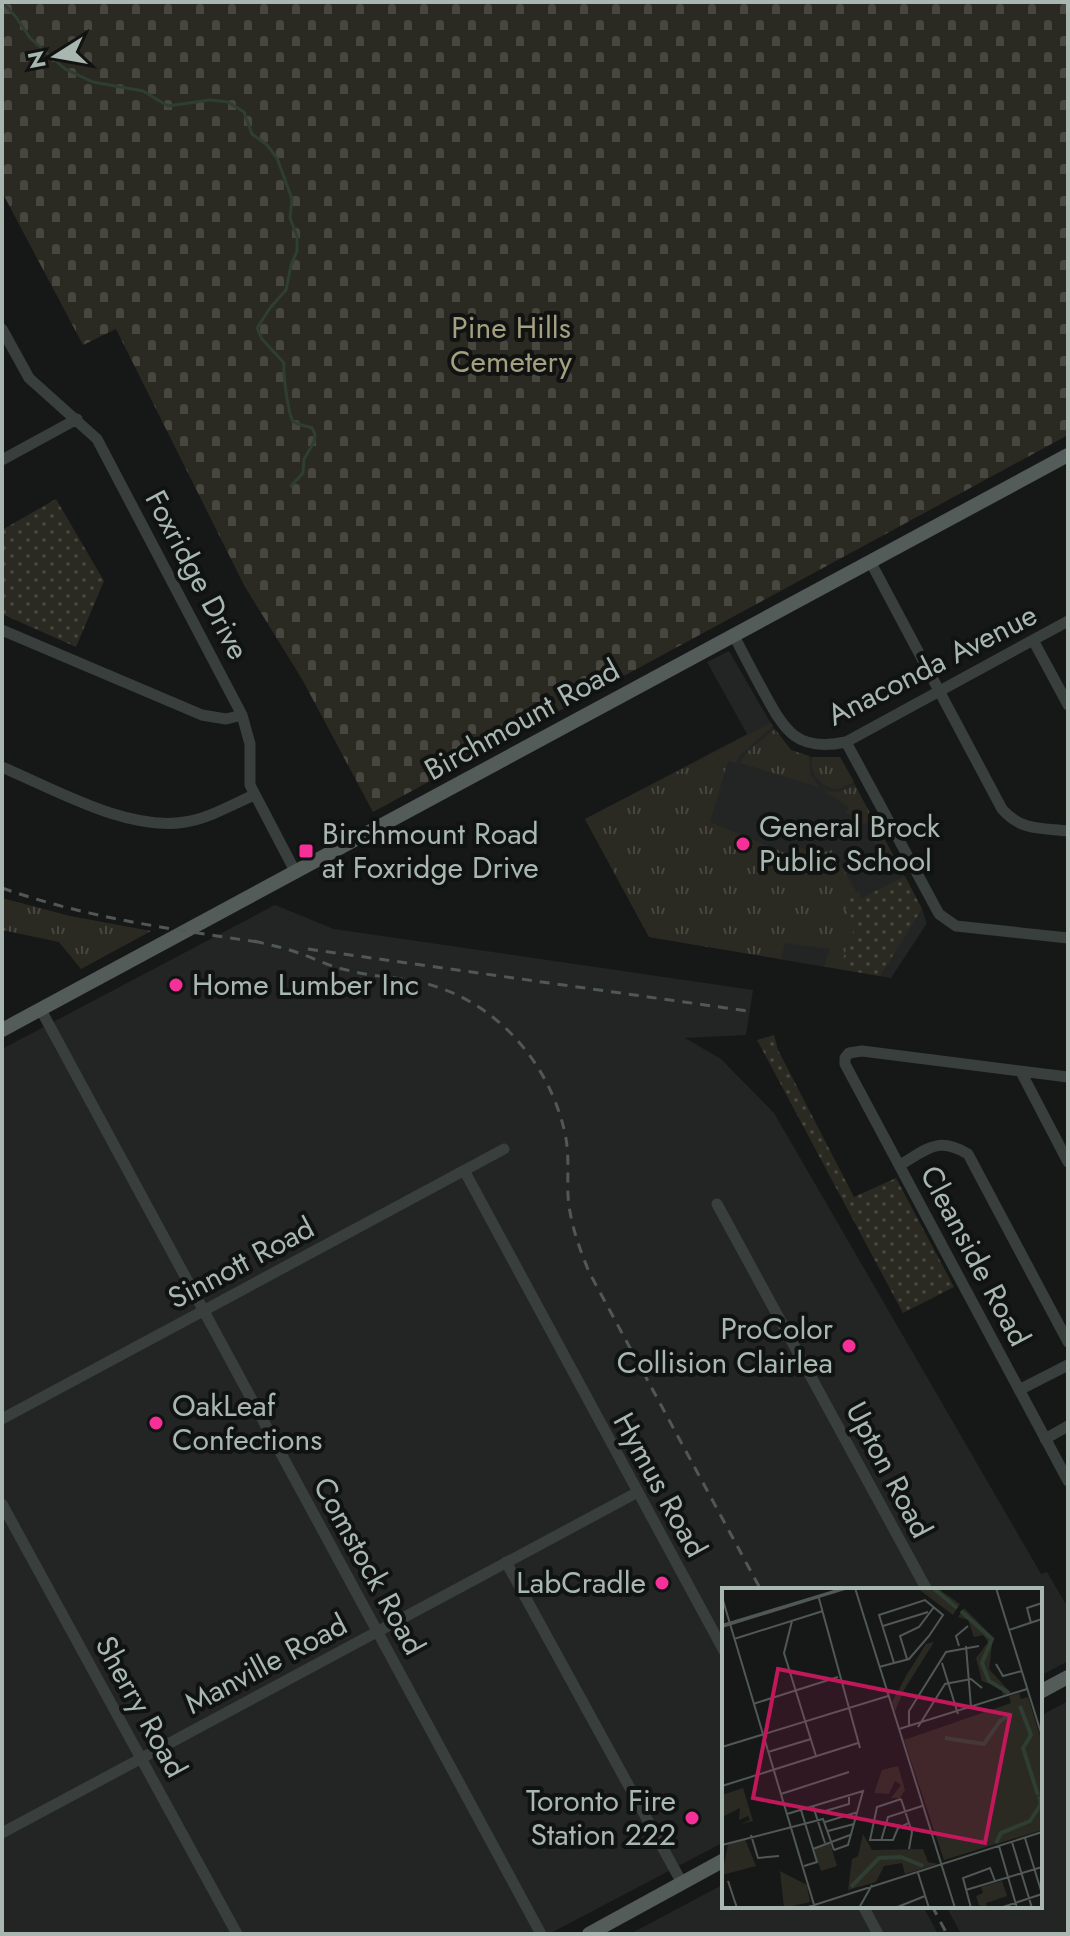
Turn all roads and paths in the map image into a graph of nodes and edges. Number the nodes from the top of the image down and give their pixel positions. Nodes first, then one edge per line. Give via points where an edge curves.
1 (2, 329) edge
2 (77, 419) junction
3 (1068, 455) edge
4 (2, 460) edge
5 (870, 561) junction
6 (1068, 621) edge
7 (2, 630) edge
8 (733, 634) junction
9 (1033, 640) junction
10 (938, 691) junction
11 (1068, 705) edge
12 (242, 715) junction
13 (846, 742) junction
14 (2, 767) edge
15 (254, 795) junction
16 (1068, 831) edge
17 (296, 873) junction
18 (1068, 938) edge
19 (41, 1010) junction
20 (2, 1030) edge
21 (1021, 1072) junction
22 (1068, 1077) edge
23 (504, 1149) dead end
24 (1068, 1162) edge
25 (900, 1165) junction
26 (465, 1172) junction
27 (717, 1204) dead end
28 (204, 1312) junction
29 (1068, 1342) edge
30 (1068, 1365) edge
31 (1019, 1390) junction
32 (2, 1419) edge
33 (1068, 1426) edge
34 (1045, 1439) junction
35 (1068, 1481) edge
36 (636, 1493) junction
37 (2, 1504) edge
38 (506, 1562) junction
39 (926, 1588) edge
40 (377, 1631) junction
41 (722, 1647) edge
42 (1068, 1677) edge
43 (1042, 1691) edge
44 (141, 1758) junction
45 (2, 1833) edge
46 (722, 1861) edge
47 (682, 1883) junction
48 (864, 1908) edge
49 (237, 1934) edge
50 (541, 1934) edge
51 (589, 1934) edge
52 (878, 1934) edge

1 - 2 street, Foxridge Drive via 29,378
2 - 4 street
2 - 12 street, Foxridge Drive via 97,439
3 - 5 main road, Birchmount Road
5 - 8 main road, Birchmount Road
5 - 10 street
6 - 9 street, Anaconda Avenue
7 - 12 street via 202,715
8 - 13 street, Anaconda Avenue via 788,732 815,745
8 - 17 main road, Birchmount Road
9 - 10 street, Anaconda Avenue
9 - 11 street
10 - 13 street, Anaconda Avenue
10 - 16 street via 1013,822
12 - 15 street, Foxridge Drive
13 - 18 street via 939,914 956,926
14 - 15 street via 148,824 201,819
15 - 17 street, Foxridge Drive
17 - 19 main road, Birchmount Road
19 - 20 main road, Birchmount Road
19 - 28 street, Comstock Road
21 - 22 street
21 - 24 street
21 - 25 street, Cleanside Road via 849,1053 845,1064
23 - 26 street, Sinnott Road
25 - 29 street via 933,1146 951,1144 968,1154
25 - 31 street, Cleanside Road
26 - 28 street, Sinnott Road
26 - 36 street, Hymus Road
27 - 39 street, Upton Road
28 - 32 street, Sinnott Road
28 - 40 street, Comstock Road
30 - 31 street
31 - 34 street, Cleanside Road
33 - 34 street
34 - 35 street, Cleanside Road
36 - 38 street, Manville Road
36 - 41 street, Hymus Road
37 - 44 street, Sherry Road
38 - 40 street, Manville Road
38 - 47 street
40 - 44 street, Manville Road
40 - 50 street, Comstock Road
42 - 43 main road
44 - 45 street, Manville Road
44 - 49 street, Sherry Road
46 - 47 main road
47 - 51 main road
48 - 52 street

